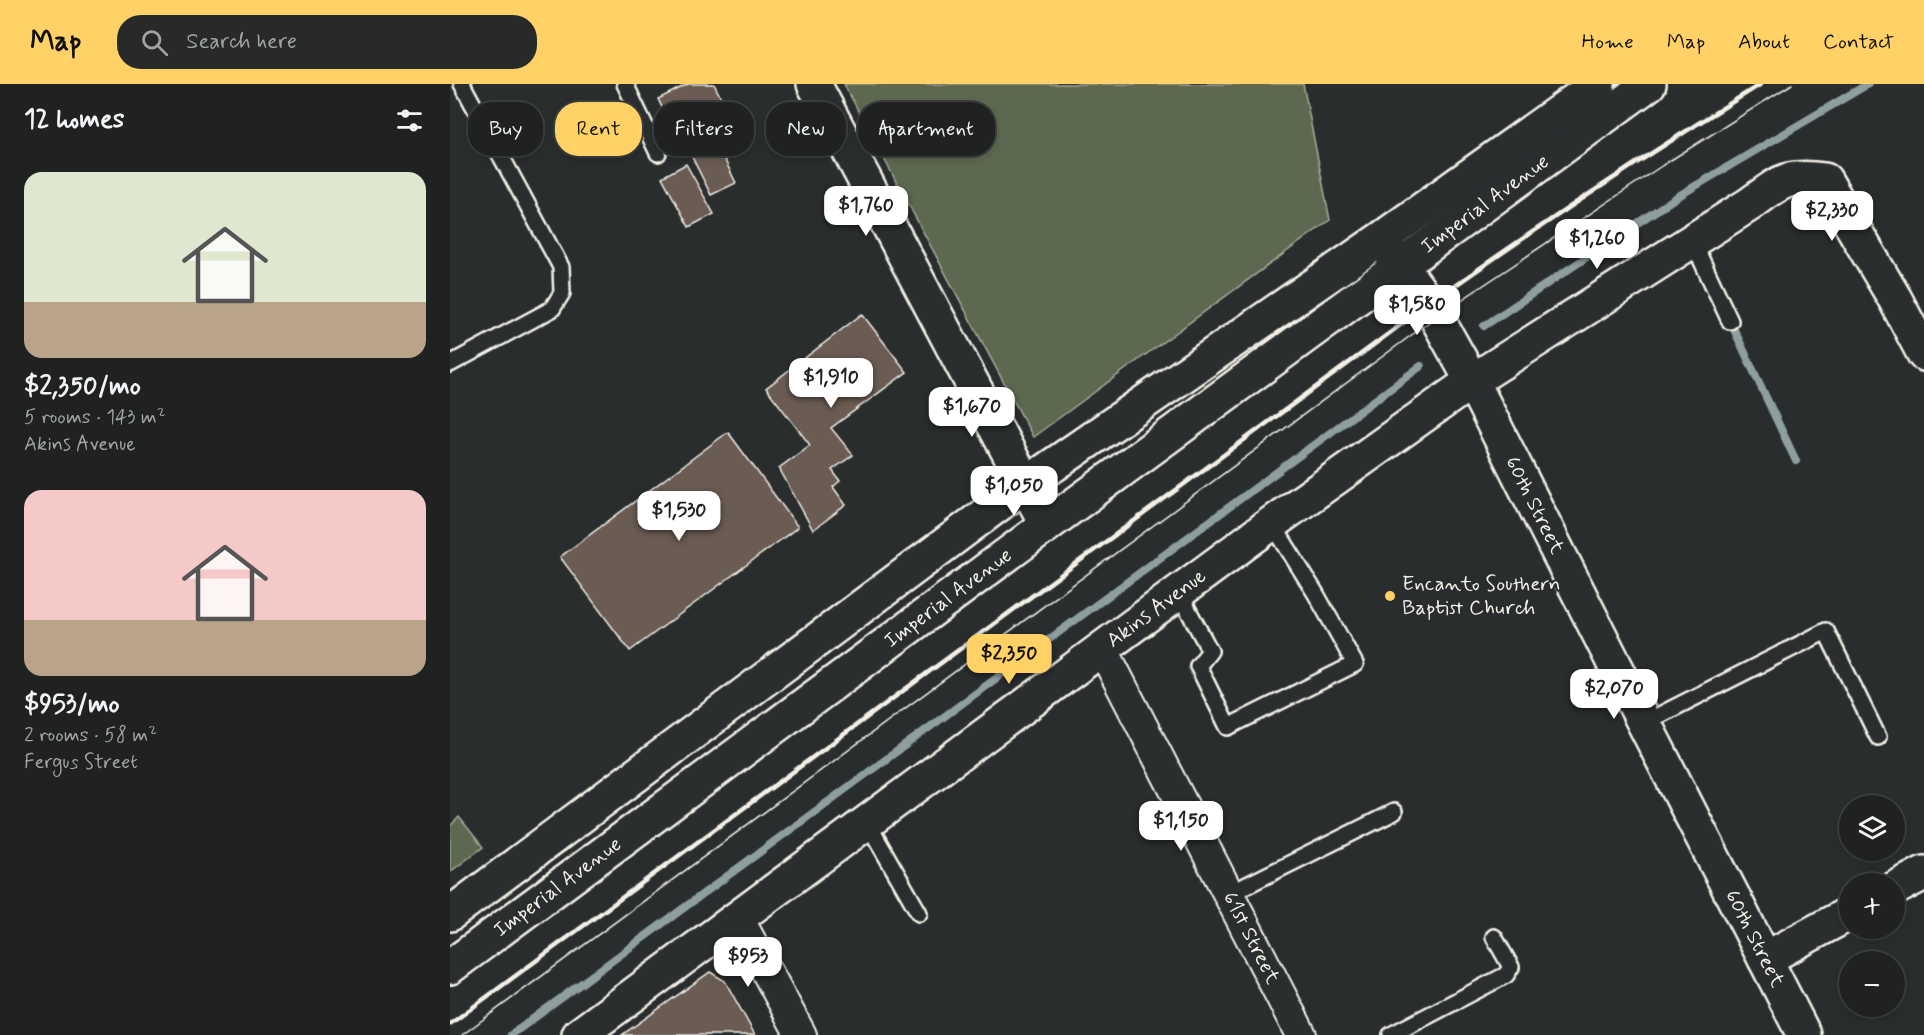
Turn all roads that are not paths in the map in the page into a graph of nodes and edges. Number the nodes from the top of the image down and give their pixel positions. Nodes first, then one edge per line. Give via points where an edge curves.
1 (462, 84) edge
2 (627, 84) edge
3 (814, 84) edge
4 (1598, 84) edge
5 (1649, 84) edge
6 (654, 144) edge
7 (1381, 239) junction
8 (1692, 240) junction
9 (1401, 266) junction
10 (1913, 305) edge
11 (1730, 321) dead end
12 (1924, 354) edge
13 (450, 364) edge
14 (1472, 381) junction
15 (1026, 484) junction
16 (1272, 523) junction
17 (1047, 525) junction
18 (1178, 591) junction
19 (1102, 648) junction
20 (1644, 723) junction
21 (1878, 737) dead end
22 (1394, 812) dead end
23 (867, 822) junction
24 (1924, 873) edge
25 (1905, 883) edge
26 (1229, 894) junction
27 (919, 913) dead end
28 (450, 914) edge
29 (738, 918) junction
30 (1839, 919) edge
31 (1494, 937) dead end
32 (1765, 959) junction
33 (450, 966) edge
34 (579, 1035) edge
35 (801, 1035) edge
36 (1301, 1035) edge
37 (1391, 1035) edge
38 (1804, 1035) edge

1 - 13 lane via 561,267 562,294 552,309
2 - 6 lane
3 - 15 main road
4 - 7 main road, Imperial Avenue
5 - 9 main road, Imperial Avenue
7 - 9 main road, 60th Street
7 - 15 main road, Imperial Avenue
8 - 10 main road, Akins Avenue via 1780,182 1800,177 1825,180
8 - 11 lane
8 - 14 main road, Akins Avenue
9 - 14 main road, 60th Street via 1429,304
9 - 17 main road, Imperial Avenue
10 - 12 main road
14 - 16 main road, Akins Avenue
14 - 20 main road, 60th Street
15 - 17 main road
15 - 28 main road, Imperial Avenue
16 - 18 main road, Akins Avenue
16 - 18 lane via 1355,664 1228,727 1198,666 1210,651
17 - 33 main road, Imperial Avenue
18 - 19 main road, Akins Avenue
19 - 23 main road, Akins Avenue
19 - 26 street, 61st Street
20 - 21 lane via 1826,631
20 - 32 main road, 60th Street
22 - 26 lane
23 - 27 lane
23 - 29 main road, Akins Avenue
24 - 25 main road
26 - 36 street, 61st Street
29 - 34 main road, Akins Avenue
29 - 35 street
30 - 32 main road
31 - 37 lane via 1511,967 1506,975
32 - 38 main road, 60th Street

